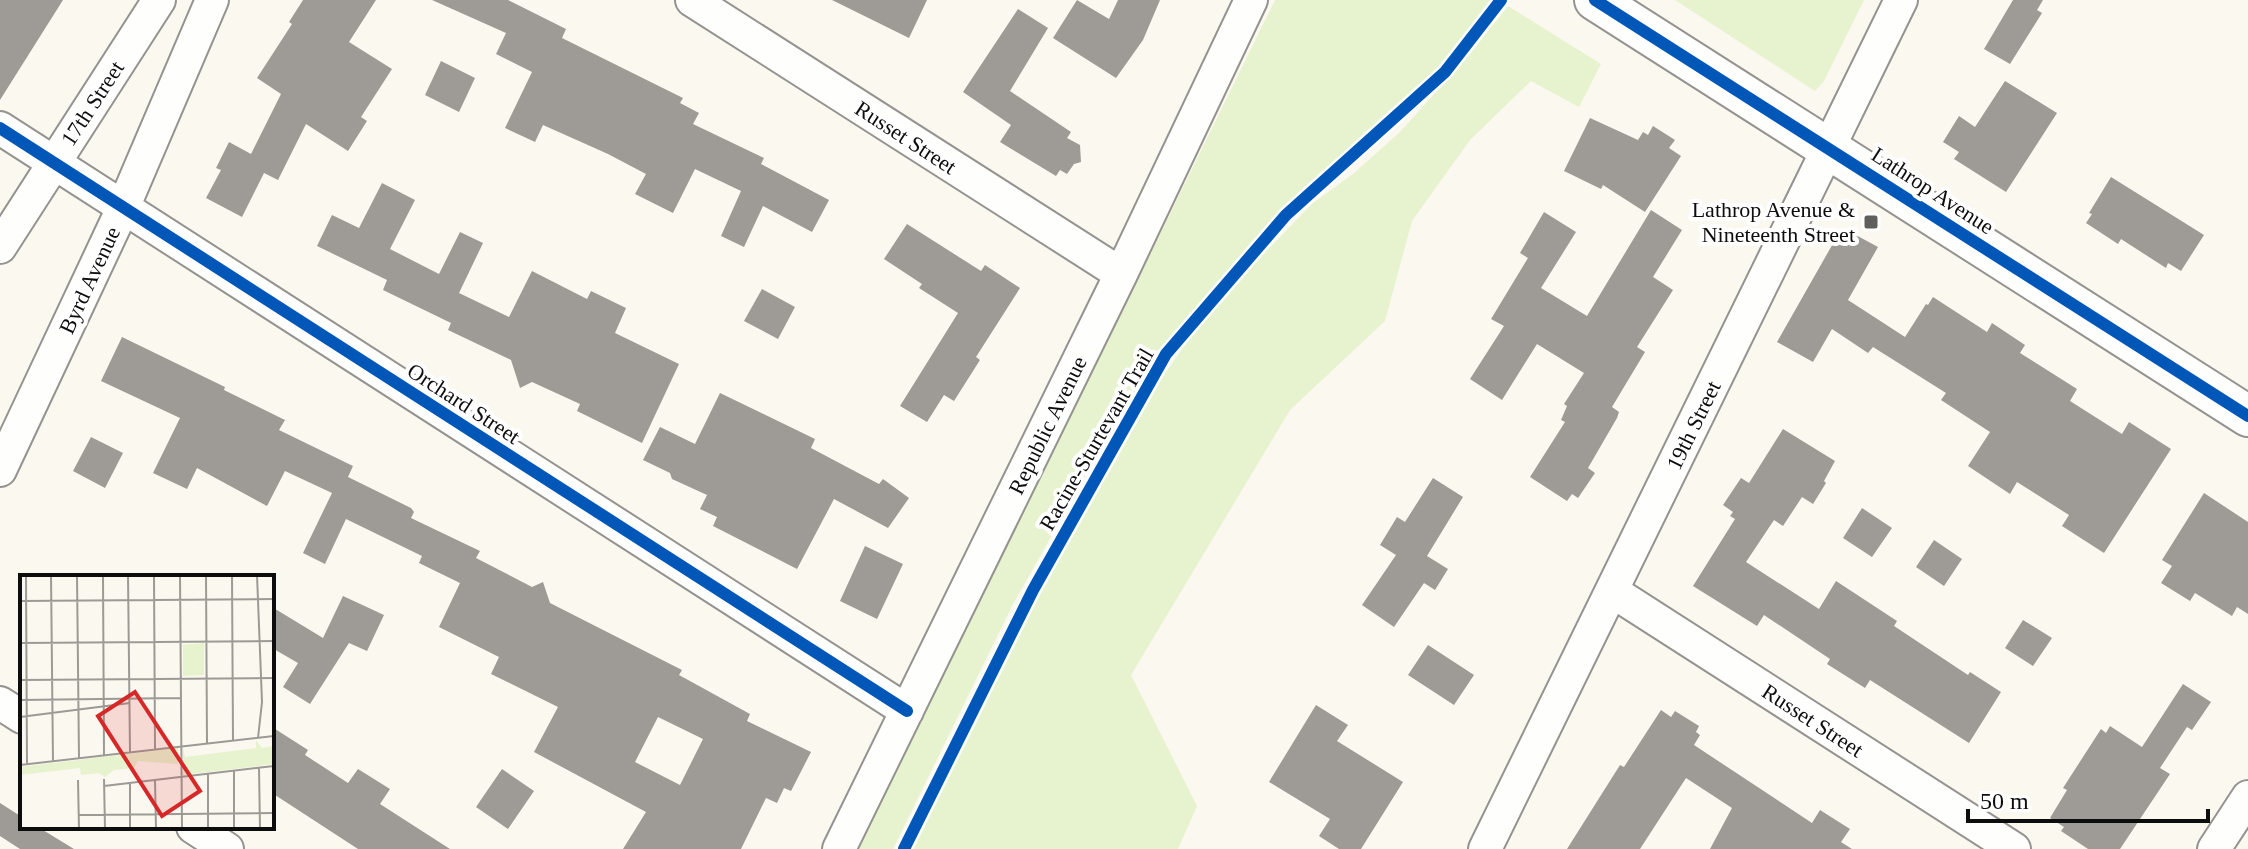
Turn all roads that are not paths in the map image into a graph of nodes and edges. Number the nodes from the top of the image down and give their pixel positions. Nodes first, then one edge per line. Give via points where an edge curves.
1 (159, 0) edge
2 (212, 0) edge
3 (692, 0) edge
4 (1251, 0) edge
5 (1595, 0) edge
6 (1901, 0) edge
7 (0, 128) edge
8 (1830, 147) junction
9 (53, 163) junction
10 (123, 208) junction
11 (0, 247) edge
12 (1121, 274) junction
13 (2248, 416) edge
14 (0, 470) edge
15 (1612, 591) junction
16 (0, 703) edge
17 (907, 711) junction
18 (20, 716) edge
19 (2248, 797) edge
20 (196, 829) edge
21 (227, 849) edge
22 (839, 849) edge
23 (1485, 849) edge
24 (2014, 849) edge
25 (2214, 849) edge

1 - 9 street, 17th Street
2 - 10 street, Byrd Avenue
3 - 12 street, Russet Street
4 - 12 street, Republic Avenue
5 - 8 street, Lathrop Avenue
6 - 8 street, 19th Street
7 - 9 street, Orchard Street
8 - 13 street, Lathrop Avenue
8 - 15 street, 19th Street
9 - 10 street, Orchard Street
9 - 11 street, 17th Street
10 - 14 street, Byrd Avenue
10 - 17 street, Orchard Street
12 - 17 street, Republic Avenue
15 - 23 street, 19th Street
15 - 24 street, Russet Street
16 - 18 street
17 - 22 street, Republic Avenue
19 - 25 street
20 - 21 street

